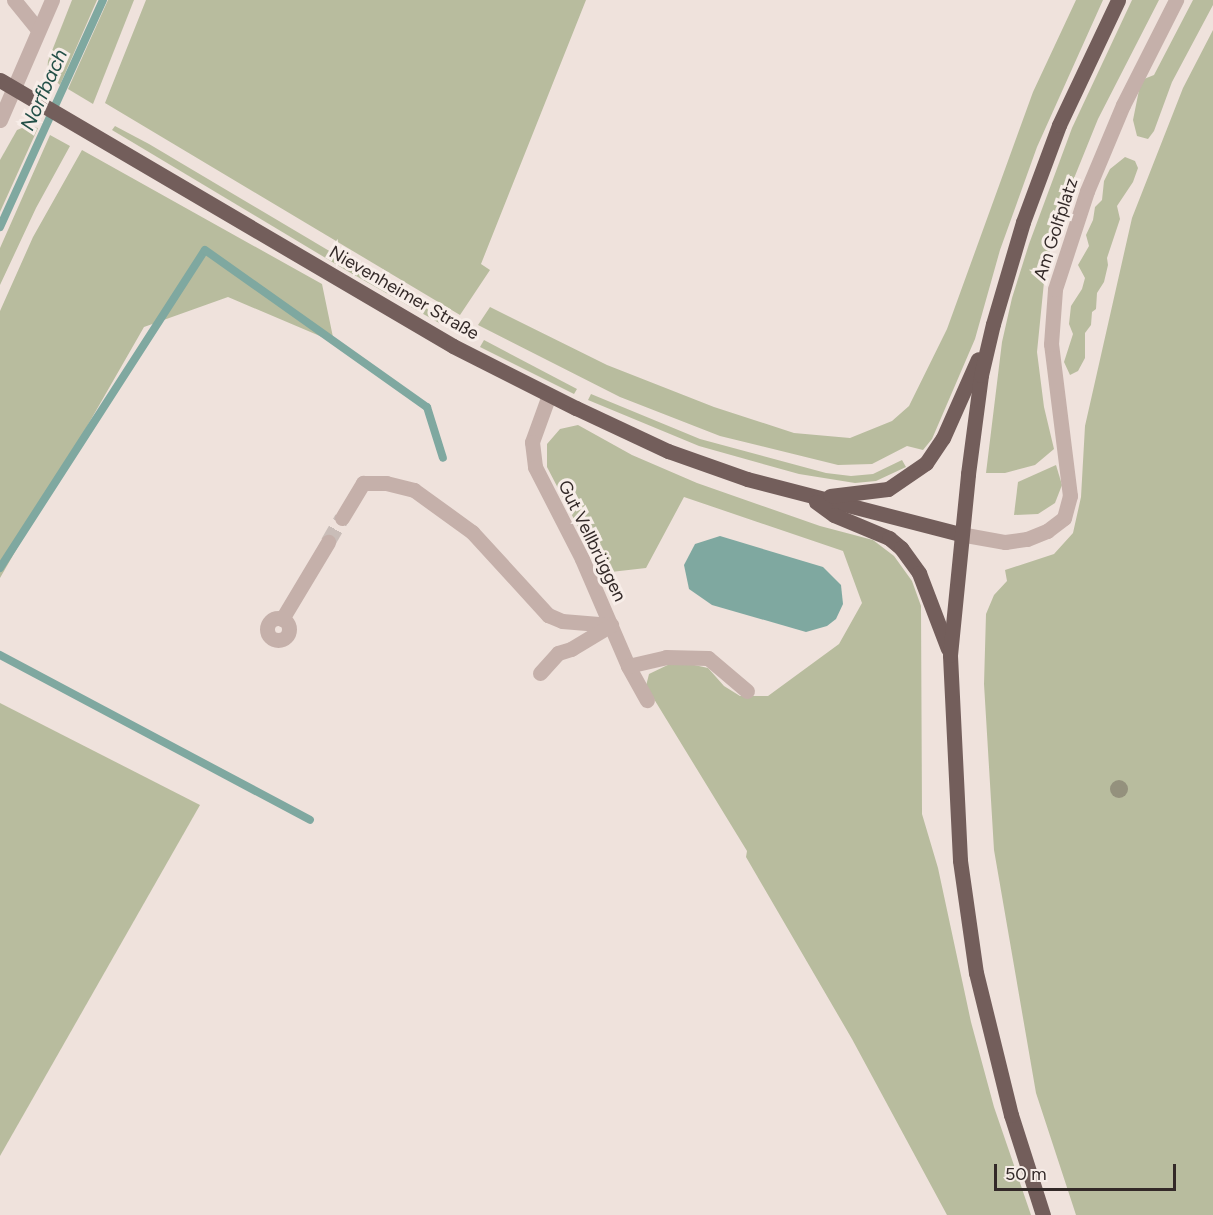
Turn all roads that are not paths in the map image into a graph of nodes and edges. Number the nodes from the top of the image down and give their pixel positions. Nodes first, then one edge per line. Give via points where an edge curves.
1 (14, 0) edge
2 (52, 0) edge
3 (1118, 0) edge
4 (1176, 0) edge
5 (38, 30) junction
6 (7, 84) edge
7 (0, 120) edge
8 (993, 324) junction
9 (549, 395) junction
10 (808, 496) junction
11 (342, 518) tunnel mouth
12 (960, 534) junction
13 (328, 542) tunnel mouth
14 (282, 619) dead end
15 (611, 625) junction
16 (950, 655) junction
17 (628, 666) junction
18 (540, 673) dead end
19 (747, 691) dead end
20 (647, 700) dead end
21 (1043, 1215) edge

1 - 5 street
2 - 5 street
3 - 8 main road via 1059,124 1023,222
4 - 12 street, Am Golfplatz via 1123,105 1087,191 1055,290 1051,344 1069,507 1058,525 1027,539 1005,542
5 - 6 street
6 - 7 street
6 - 9 main road, Nievenheimer Straße via 453,346
8 - 10 main road via 943,438 926,464 900,483 875,493
8 - 12 main road via 981,375
9 - 10 main road, Nievenheimer Straße via 668,451
9 - 15 street, Gut Vellbrüggen via 532,442 535,467
10 - 12 main road, Nievenheimer Straße
10 - 16 main road via 834,515 889,538 901,548 919,573
11 - 15 street via 363,483 386,483 414,490 472,532 548,615 562,621
12 - 16 main road
13 - 14 street
15 - 17 street, Gut Vellbrüggen
15 - 18 street via 558,653
16 - 21 main road via 960,860 976,972 1011,1115
17 - 19 street via 666,657 708,658
17 - 20 street, Gut Vellbrüggen

